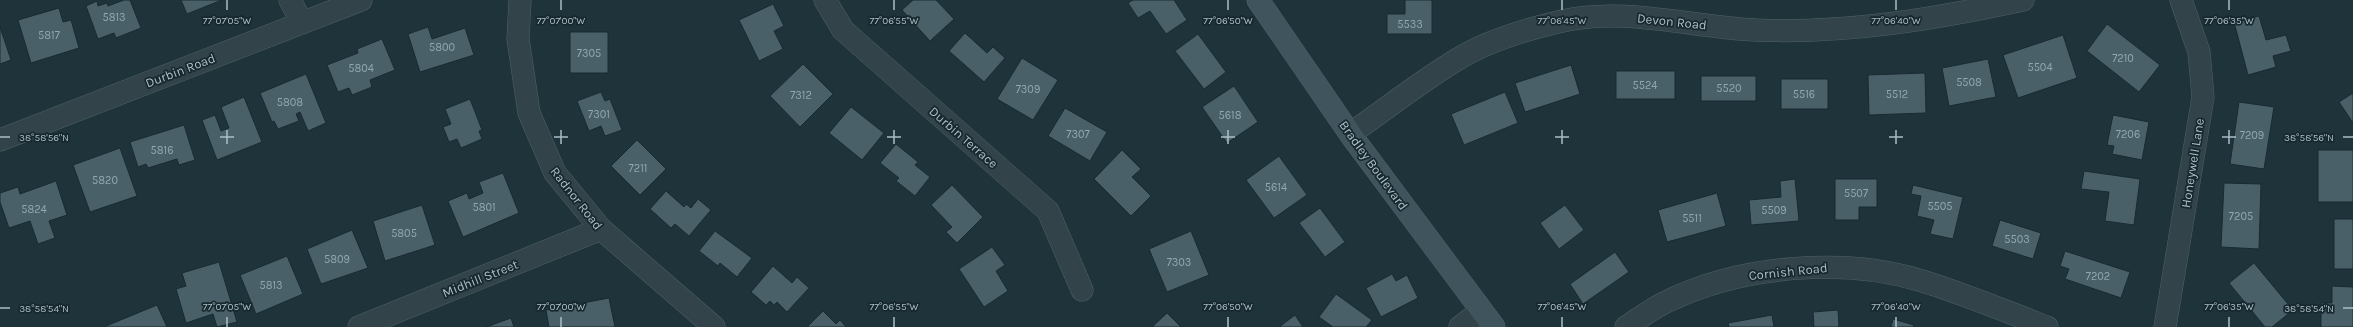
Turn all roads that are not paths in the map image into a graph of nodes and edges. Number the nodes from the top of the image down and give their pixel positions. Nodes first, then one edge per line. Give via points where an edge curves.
1 (290, 0) edge
2 (361, 0) edge
3 (520, 0) edge
4 (825, 0) edge
5 (1258, 0) edge
6 (2023, 0) edge
7 (2181, 0) edge
8 (302, 23) junction
9 (1350, 134) junction
10 (0, 140) edge
11 (601, 230) junction
12 (1082, 290) dead end
13 (1487, 319) edge
14 (358, 327) edge
15 (714, 327) edge
16 (1460, 327) edge
17 (1626, 327) edge
18 (2048, 327) edge
19 (2165, 327) edge

1 - 8 street
2 - 8 street, Durbin Road
3 - 11 street, Radnor Road via 518,39 529,113 555,173
4 - 12 street, Durbin Terrace via 843,30 1048,211
5 - 9 main road, Bradley Boulevard
6 - 9 street, Devon Road via 1965,12 1854,29 1756,30 1620,16 1559,22 1506,37 1458,58
7 - 19 street, Honeywell Lane via 2199,52 2203,97
8 - 10 street, Durbin Road
9 - 13 main road, Bradley Boulevard
11 - 14 street, Midhill Street
11 - 15 street, Radnor Road
13 - 16 street
17 - 18 street, Cornish Road via 1670,300 1737,277 1820,266 1864,268 1919,280

